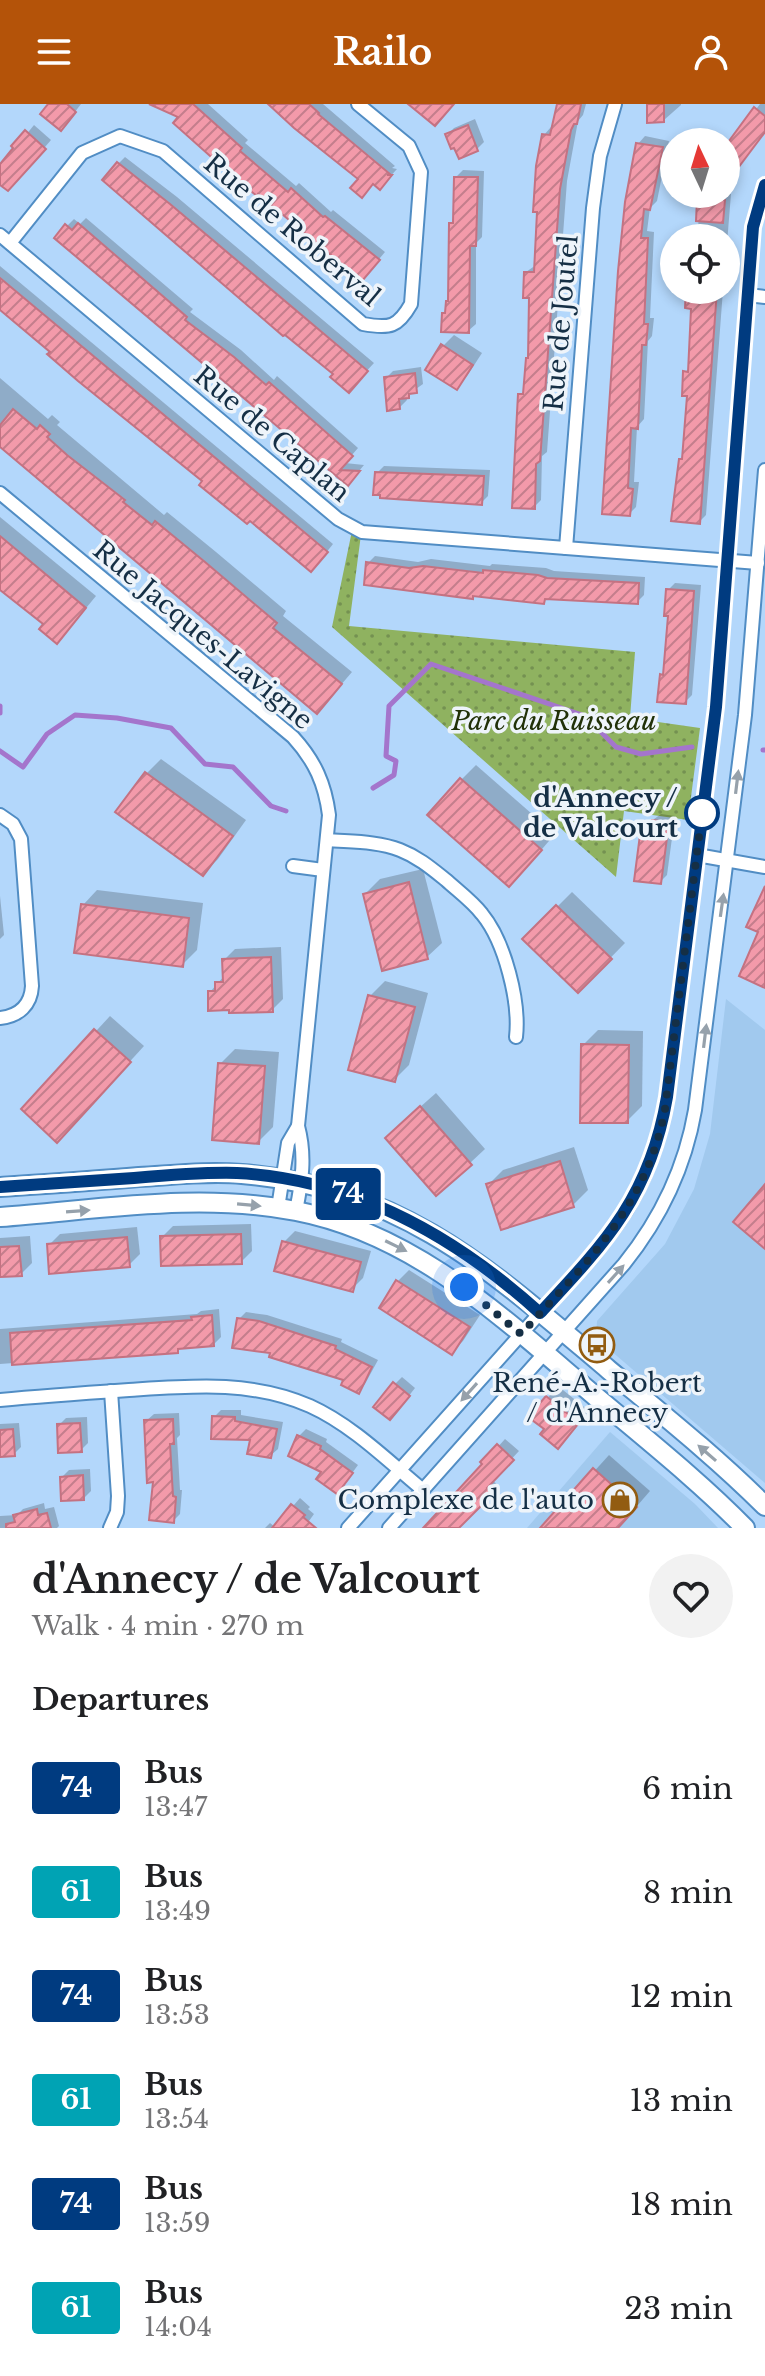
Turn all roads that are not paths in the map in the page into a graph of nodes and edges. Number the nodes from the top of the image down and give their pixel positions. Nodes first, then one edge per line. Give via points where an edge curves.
1 (358, 104) edge
2 (615, 104) edge
3 (765, 185) edge
4 (5, 239) edge
5 (748, 295) junction
6 (765, 297) edge
7 (765, 470) edge
8 (0, 493) edge
9 (566, 548) junction
10 (727, 561) junction
11 (758, 563) junction
12 (0, 815) edge
13 (327, 840) junction
14 (697, 855) junction
15 (728, 860) junction
16 (293, 866) dead end
17 (765, 867) edge
18 (323, 870) junction
19 (0, 1018) edge
20 (516, 1037) dead end
21 (298, 1126) junction
22 (282, 1179) junction
23 (302, 1182) junction
24 (0, 1187) edge
25 (287, 1210) junction
26 (0, 1217) edge
27 (540, 1313) junction
28 (563, 1332) junction
29 (521, 1334) junction
30 (544, 1353) junction
31 (111, 1391) junction
32 (0, 1400) edge
33 (399, 1470) junction
34 (423, 1490) junction
35 (765, 1506) edge
36 (110, 1528) edge
37 (348, 1528) edge
38 (389, 1528) edge
39 (745, 1528) edge

1 - 4 street, Rue de Roberval via 409,146 421,172 411,304 401,321 382,328 363,324 163,151 120,136 82,153
2 - 9 street, Rue de Joutel via 600,156 592,221
3 - 5 street via 753,227
4 - 9 street, Rue de Caplan via 338,519 362,532
5 - 6 street
5 - 10 street
7 - 11 street
8 - 13 street, Rue Jacques-Lavigne via 293,737 322,779 329,815
9 - 10 street, Rue de Caplan
10 - 11 street, Rue de Caplan
10 - 14 street
15 -> 11 street
12 - 19 street via 21,839 32,986 24,1008
13 - 18 street, Rue Jacques-Lavigne
13 - 20 street via 409,853 479,910 514,989
14 - 15 street
14 - 27 street via 667,1097 654,1154 614,1229
15 - 17 street
28 -> 15 street via 646,1237 682,1165 695,1110
16 - 18 street
18 - 21 street, Rue Jacques-Lavigne
21 - 22 street, Rue Jacques-Lavigne via 288,1143
21 - 23 street, Rue Jacques-Lavigne
22 - 23 street
22 - 24 street via 196,1173
22 - 25 street, Rue Jacques-Lavigne
23 - 25 street, Rue Jacques-Lavigne
23 - 27 street via 373,1203 429,1230 474,1258
26 -> 25 street via 192,1203
25 -> 29 street via 365,1232 421,1259
27 - 28 street
27 - 29 street
28 - 30 street
35 -> 28 street
29 - 30 street
29 -> 33 street
30 - 34 street
30 - 39 street
31 - 32 street
31 - 33 street via 204,1385 273,1394 333,1419
31 - 36 street via 118,1496
33 - 34 street
33 - 37 street
34 - 38 street

